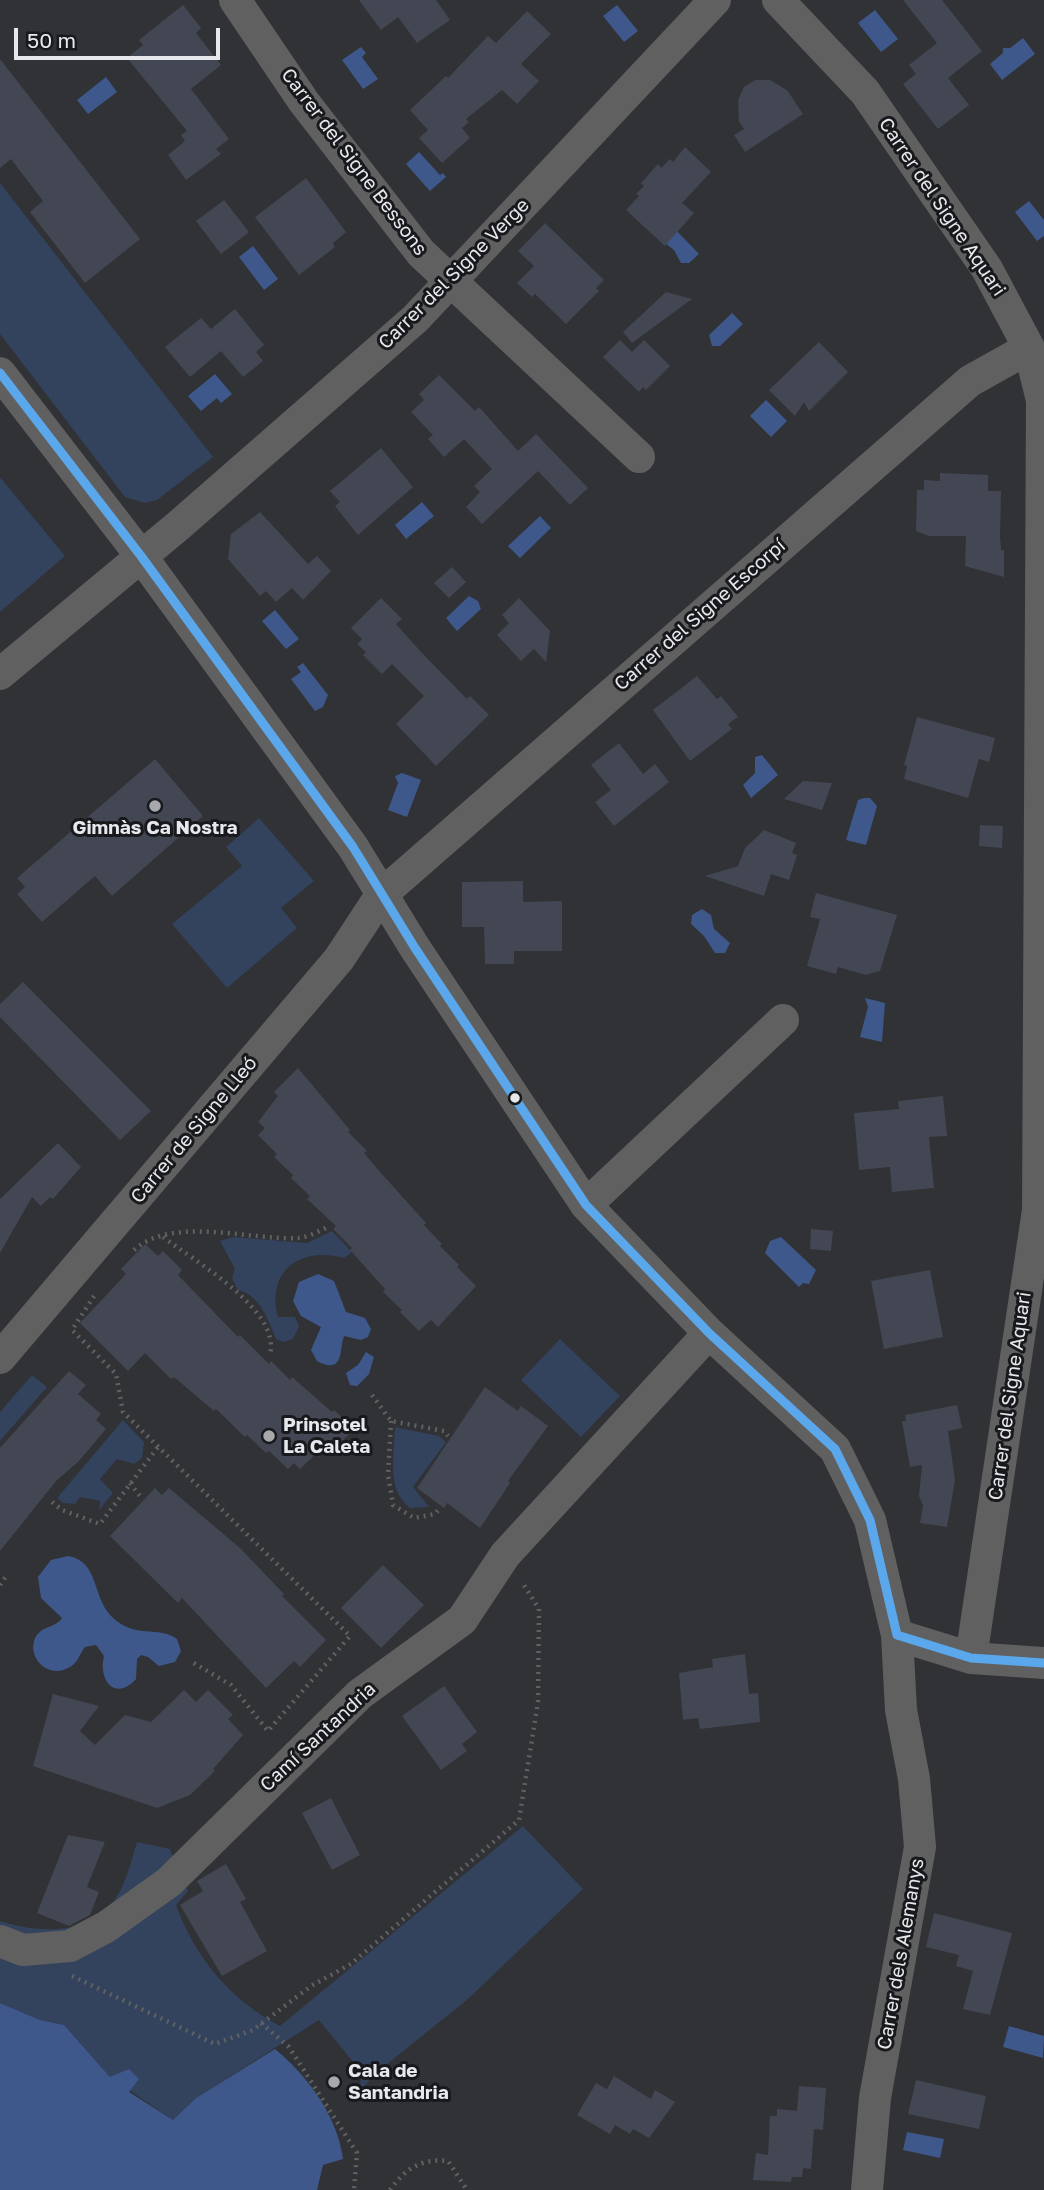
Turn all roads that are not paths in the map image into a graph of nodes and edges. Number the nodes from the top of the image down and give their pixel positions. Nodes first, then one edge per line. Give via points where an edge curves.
1 (235, 0) edge
2 (715, 0) edge
3 (778, 0) edge
4 (451, 282) junction
5 (1029, 348) junction
6 (0, 373) edge
7 (639, 457) dead end
8 (141, 556) junction
9 (0, 674) edge
10 (381, 895) junction
11 (783, 1020) dead end
12 (586, 1205) junction
13 (709, 1333) junction
14 (0, 1358) edge
15 (897, 1635) junction
16 (971, 1658) junction
17 (1044, 1663) edge
18 (0, 1941) edge
19 (867, 2190) edge

1 - 4 street, Carrer del Signe Bessons via 304,102 421,253
2 - 4 street, Carrer del Signe Verge
3 - 5 street, Carrer del Signe Aquari via 865,92 987,269
4 - 7 street, Carrer del Signe Bessons
4 - 8 street, Carrer del Signe Verge via 415,319
5 - 10 street, Carrer del Signe Escorpí via 970,381
5 - 16 street, Carrer del Signe Aquari via 1042,400 1038,1210
6 - 8 street, Carrer dels Alemanys
8 - 9 street, Carrer del Signe Verge
8 - 10 street, Carrer dels Alemanys via 354,847
10 - 12 street, Carrer dels Alemanys
10 - 14 street, Carrer de Signe Lleó via 339,959
11 - 12 street
12 - 13 street, Carrer dels Alemanys
13 - 15 street, Carrer dels Alemanys via 835,1449 870,1520
13 - 18 street, Camí Santandria via 505,1555 462,1620 360,1694 169,1882 106,1927 70,1946 23,1950
15 - 16 street
15 - 19 street, Carrer dels Alemanys via 901,1710 920,1847 875,2098
16 - 17 street

